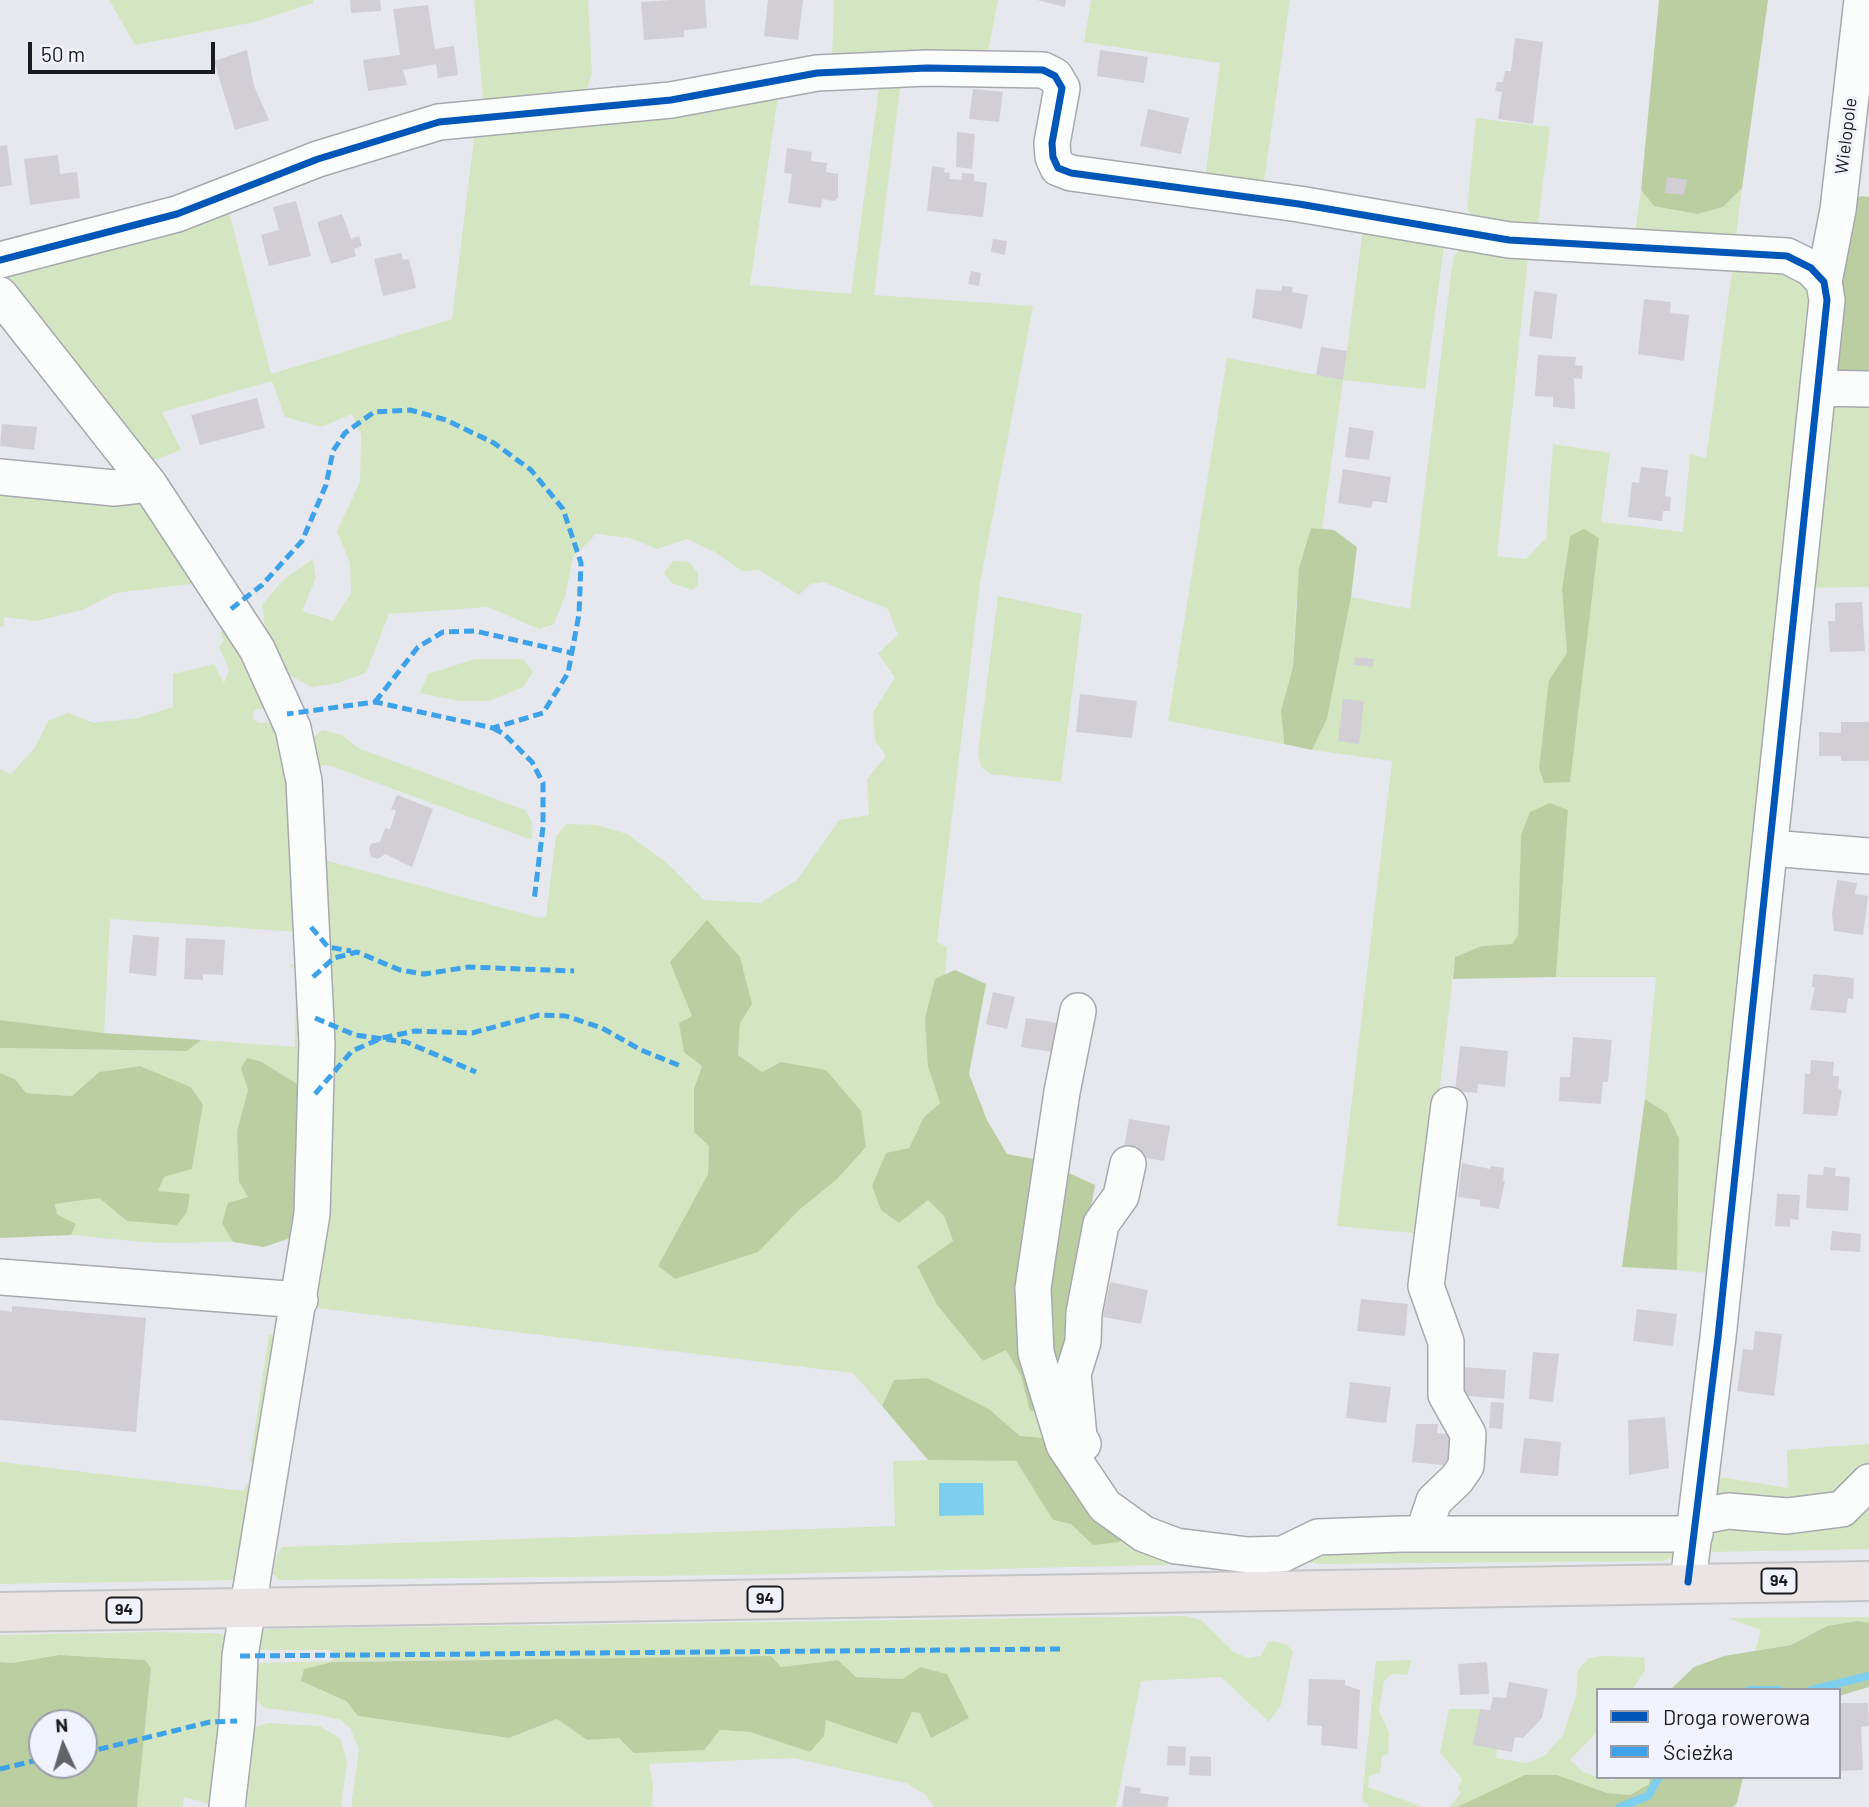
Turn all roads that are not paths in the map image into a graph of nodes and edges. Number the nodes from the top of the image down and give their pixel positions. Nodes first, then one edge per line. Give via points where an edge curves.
1 (1862, 0) edge
2 (1855, 189) edge
3 (0, 260) edge
4 (1824, 282) junction
5 (0, 295) edge
6 (1818, 388) junction
7 (1869, 389) edge
8 (0, 477) edge
9 (149, 484) junction
10 (1771, 848) junction
11 (1869, 856) edge
12 (1079, 1011) dead end
13 (1449, 1105) dead end
14 (1128, 1164) dead end
15 (0, 1277) edge
16 (300, 1300) junction
17 (1869, 1482) edge
18 (1696, 1526) junction
19 (1144, 1534) junction
20 (1423, 1534) junction
21 (1869, 1581) edge
22 (1688, 1582) junction
23 (248, 1609) junction
24 (0, 1612) edge
25 (227, 1807) edge

1 - 2 street, Wielopole
2 - 4 street, Wielopole
3 - 4 street via 177,214 318,159 439,122 671,100 817,74 927,68 1043,70 1055,76 1062,88 1053,157 1058,168 1072,173 1300,204 1509,240 1787,256 1811,268
4 - 6 street, Wielopole via 1827,300
5 - 9 street
6 - 7 street
6 - 10 street, Wielopole
8 - 9 street via 114,488
9 - 16 street via 257,649 293,728 304,781 317,1043 312,1213
10 - 11 street
10 - 18 street, Wielopole
12 - 19 street via 1062,1092 1033,1288 1036,1353 1064,1445 1105,1506
13 - 20 street via 1426,1286 1446,1342 1446,1395 1468,1434 1466,1466 1434,1501
14 - 19 street via 1121,1196 1101,1224 1083,1342 1073,1374 1079,1437 1106,1486
15 - 16 street
16 - 23 street
17 - 18 street via 1842,1509 1787,1516 1728,1511
18 - 20 street
18 - 22 street, Wielopole
19 - 20 street via 1176,1546 1248,1555 1283,1554 1318,1537
21 - 22 main road, 94
22 - 23 main road, 94
23 - 24 main road, 94
23 - 25 street

